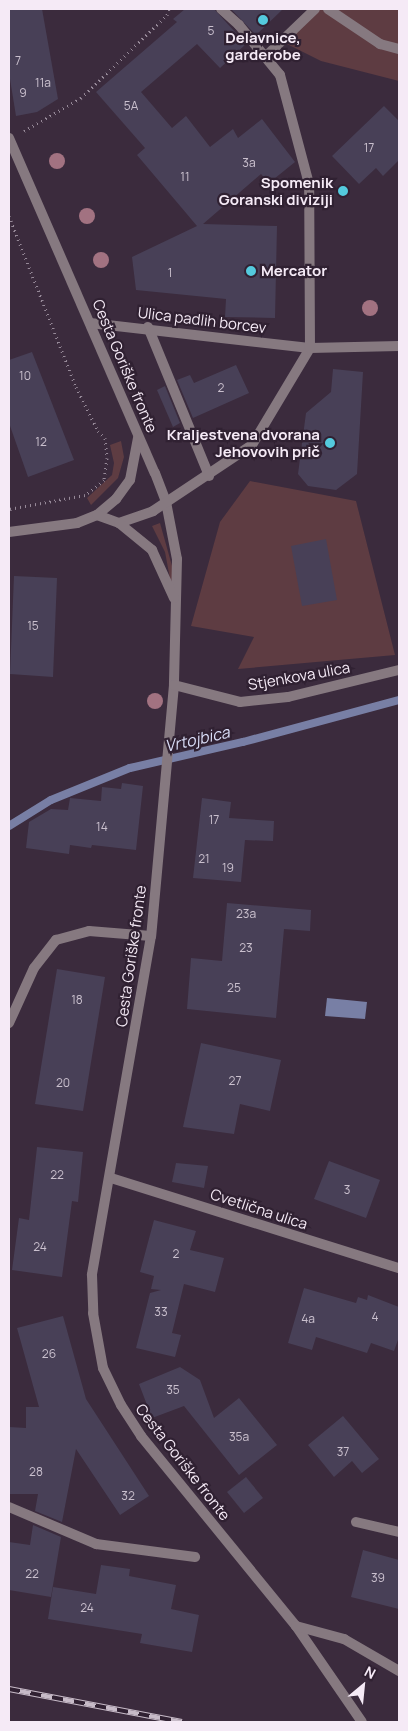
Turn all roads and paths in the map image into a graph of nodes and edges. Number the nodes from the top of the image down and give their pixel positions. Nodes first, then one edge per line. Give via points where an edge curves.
1 (169, 9) edge
2 (220, 9) edge
3 (315, 9) edge
4 (328, 9) edge
5 (399, 49) edge
6 (265, 57) junction
7 (9, 139) edge
8 (9, 216) edge
9 (90, 323) junction
10 (148, 327) junction
11 (399, 346) edge
12 (310, 348) junction
13 (138, 438) junction
14 (209, 476) junction
15 (166, 502) junction
16 (9, 509) edge
17 (97, 516) junction
18 (119, 524) junction
19 (9, 532) edge
20 (175, 598) junction
21 (399, 670) edge
22 (174, 685) junction
23 (151, 936) junction
24 (9, 1023) edge
25 (111, 1178) junction
26 (399, 1268) edge
27 (9, 1507) edge
28 (356, 1522) dead end
29 (399, 1532) edge
30 (195, 1557) dead end
31 (296, 1626) junction
32 (399, 1671) edge
33 (362, 1722) edge

1 - 7 path via 167,15 81,98
2 - 6 street
3 - 6 street
4 - 5 street via 380,44
6 - 12 street via 280,75 309,184
7 - 9 street, Cesta Goriške fronte
8 - 16 path via 76,387 98,431 105,438 107,458 104,480 85,495
9 - 10 street, Ulica padlih borcev
9 - 13 street, Cesta Goriške fronte
10 - 12 street, Ulica padlih borcev
10 - 14 street
11 - 12 street, Ulica padlih borcev
12 - 14 street via 252,445
13 - 15 street, Cesta Goriške fronte
13 - 17 street via 130,480 116,499
14 - 15 street
15 - 18 street
15 - 20 street, Cesta Goriške fronte via 177,559
17 - 18 street
17 - 19 street via 77,523
18 - 20 street via 152,550
20 - 22 street, Cesta Goriške fronte
21 - 22 street, Stjenkova ulica via 288,697 240,702
22 - 23 street, Cesta Goriške fronte
23 - 24 street via 89,931 56,940 34,968
23 - 25 street, Cesta Goriške fronte
25 - 26 street, Cvetlična ulica
25 - 31 street, Cesta Goriške fronte via 97,1234 92,1275 93,1313 103,1368 120,1405 141,1436
27 - 30 street via 96,1544
28 - 29 street
31 - 32 street via 344,1639
31 - 33 street, Cesta Goriške fronte

